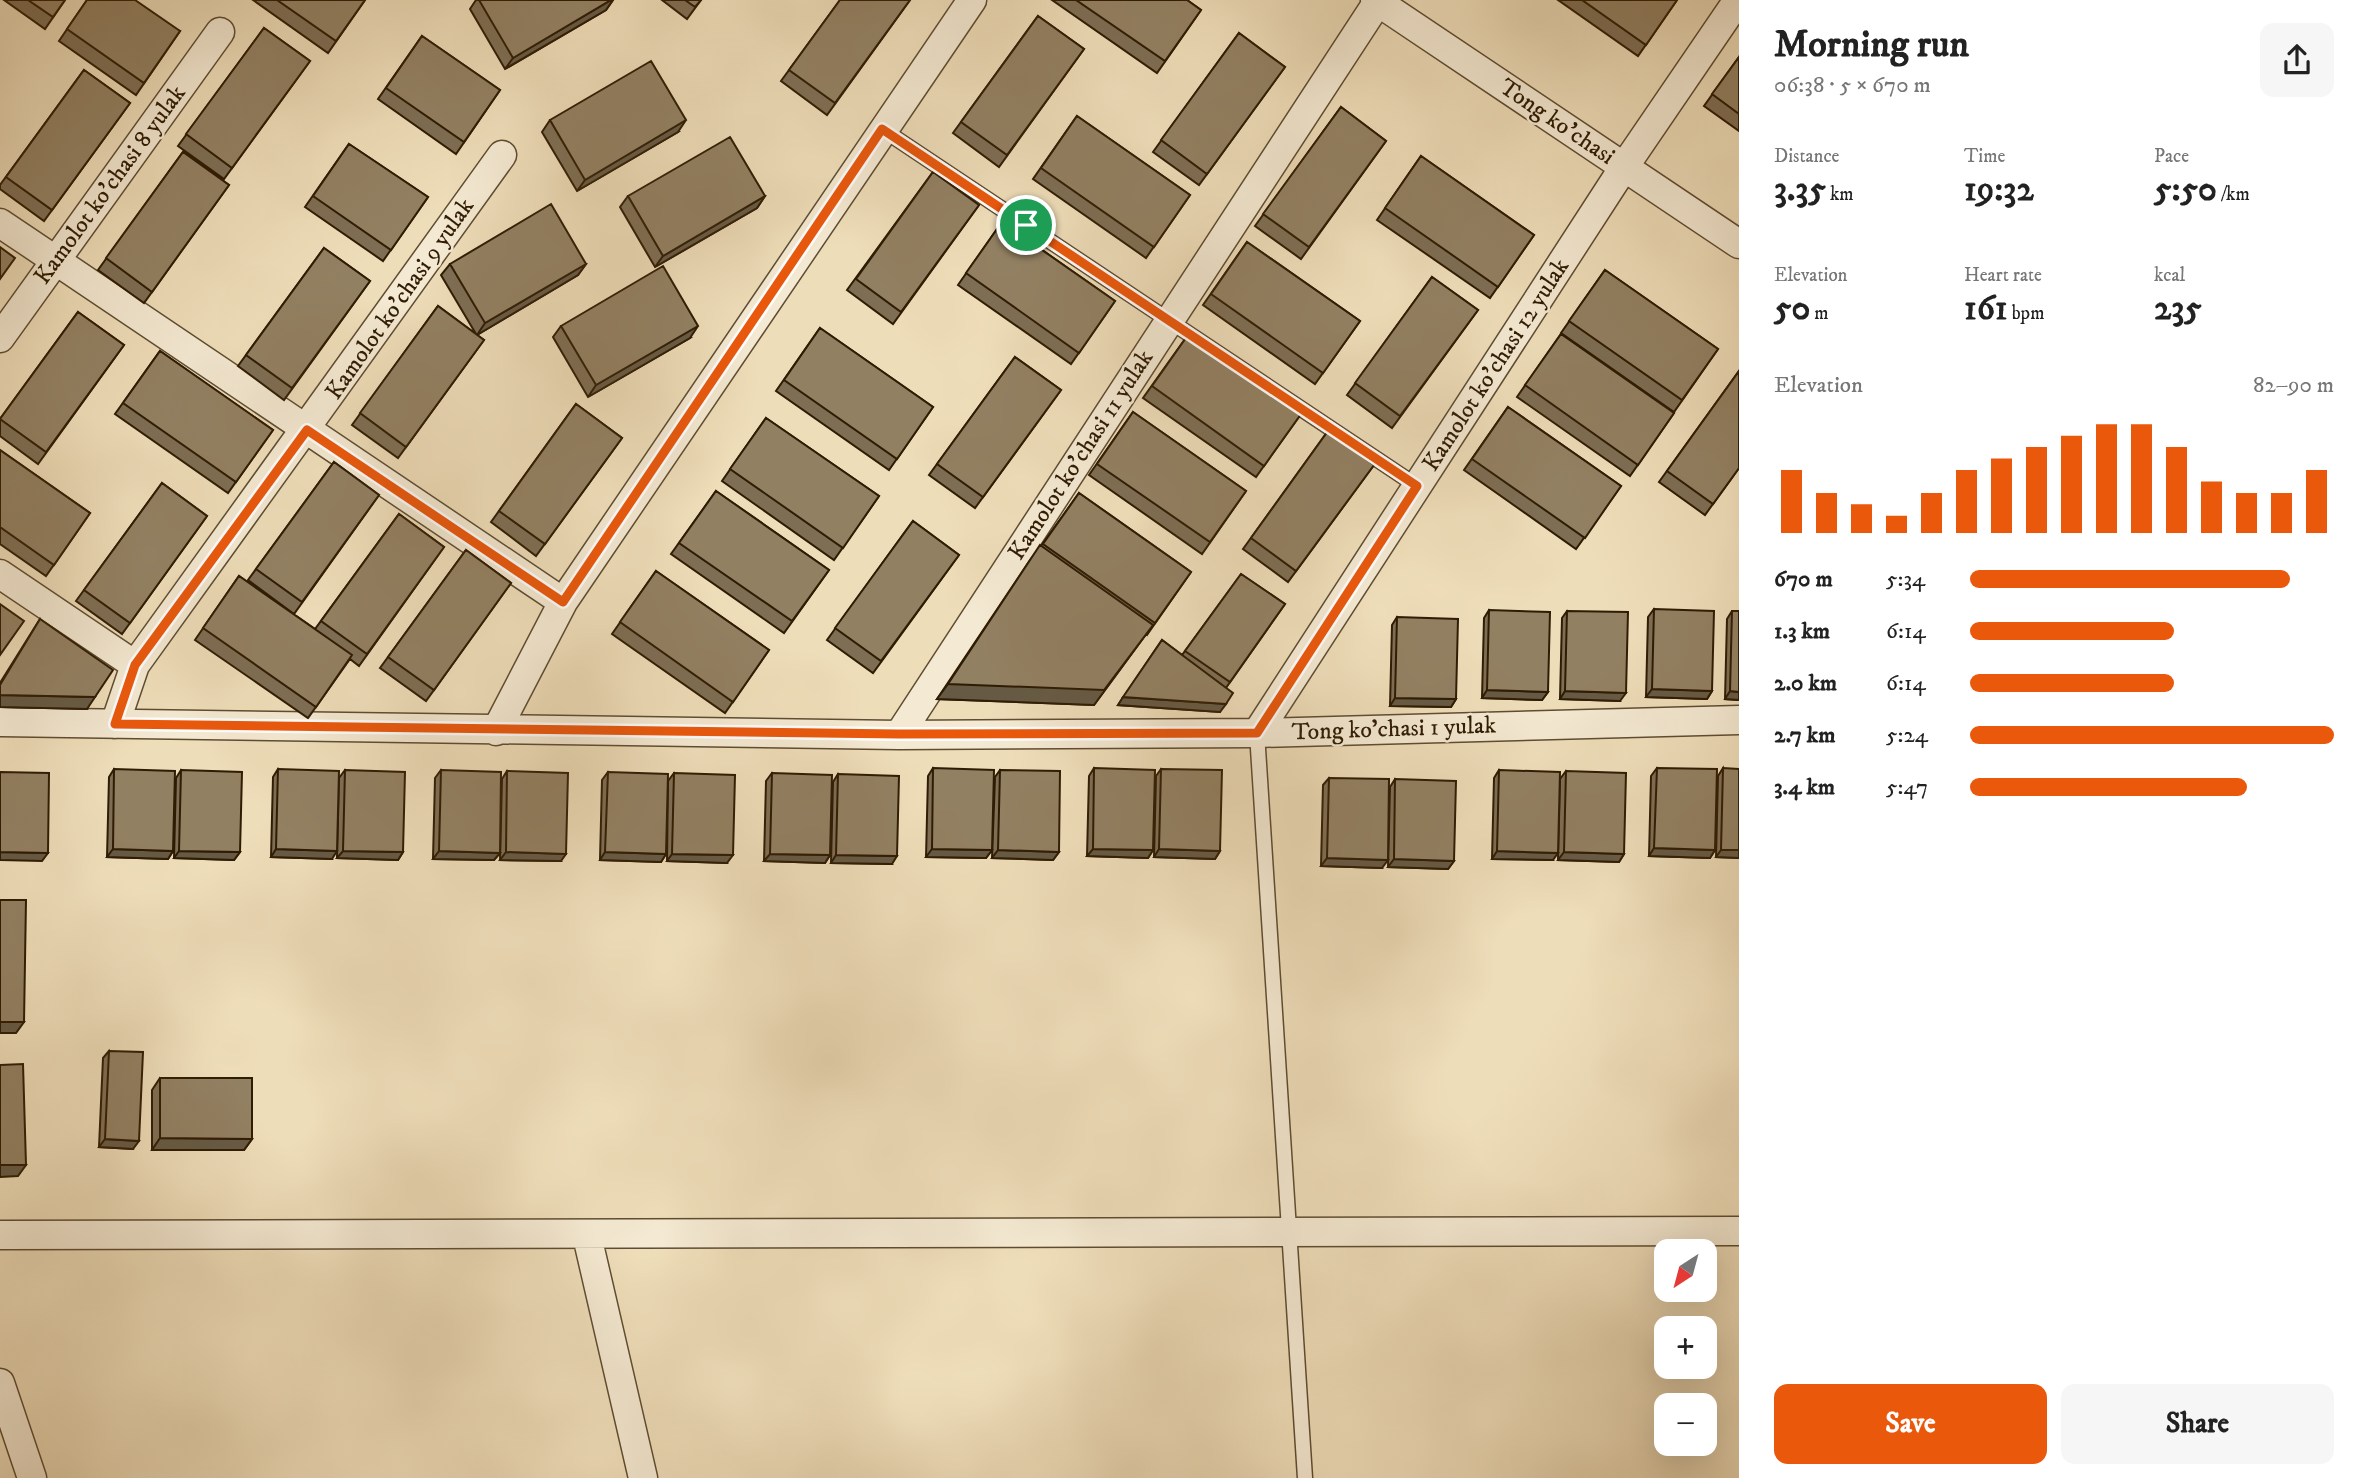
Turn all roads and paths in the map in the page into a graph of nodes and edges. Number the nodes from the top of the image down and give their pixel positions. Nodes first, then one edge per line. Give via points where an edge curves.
1 (972, 0) edge
2 (1738, 0) edge
3 (1377, 1) edge
4 (220, 32) dead end
5 (882, 129) junction
6 (502, 155) dead end
7 (1624, 167) junction
8 (0, 223) edge
9 (1739, 244) edge
10 (55, 260) junction
11 (1169, 320) junction
12 (0, 338) edge
13 (307, 430) junction
14 (1417, 486) junction
15 (0, 574) edge
16 (563, 602) junction
17 (135, 665) junction
18 (1739, 720) edge
19 (0, 722) edge
20 (115, 724) junction
21 (496, 731) junction
22 (1257, 733) junction
23 (899, 734) junction
24 (1739, 1231) edge
25 (1288, 1233) junction
26 (0, 1235) edge
27 (587, 1236) junction
28 (0, 1383) edge
29 (32, 1478) edge
30 (643, 1478) edge
31 (1305, 1478) edge

1 - 5 street
2 - 7 street, Kamolot ko'chasi 12 yulak
3 - 7 street, Tong ko'chasi
3 - 11 street, Kamolot ko'chasi 11 yulak
4 - 10 street, Kamolot ko'chasi 8 yulak
5 - 11 lane
5 - 16 street
6 - 13 street, Kamolot ko'chasi 9 yulak
7 - 9 street, Tong ko'chasi
7 - 14 street, Kamolot ko'chasi 12 yulak
8 - 10 street
10 - 12 street, Kamolot ko'chasi 8 yulak
10 - 13 street
11 - 14 lane
11 - 23 street, Kamolot ko'chasi 11 yulak
13 - 16 street
13 - 17 street, Kamolot ko'chasi 9 yulak
14 - 22 street, Kamolot ko'chasi 12 yulak
15 - 17 street
16 - 21 street
17 - 20 street, Kamolot ko'chasi 9 yulak
18 - 22 street, Tong ko'chasi 1 yulak
19 - 20 street, Tong ko'chasi 1 yulak
20 - 21 street, Tong ko'chasi 1 yulak
21 - 23 street, Tong ko'chasi 1 yulak
22 - 23 street, Tong ko'chasi 1 yulak
22 - 25 lane
24 - 25 street
25 - 27 street
25 - 31 lane
26 - 27 street
27 - 30 street
28 - 29 street

